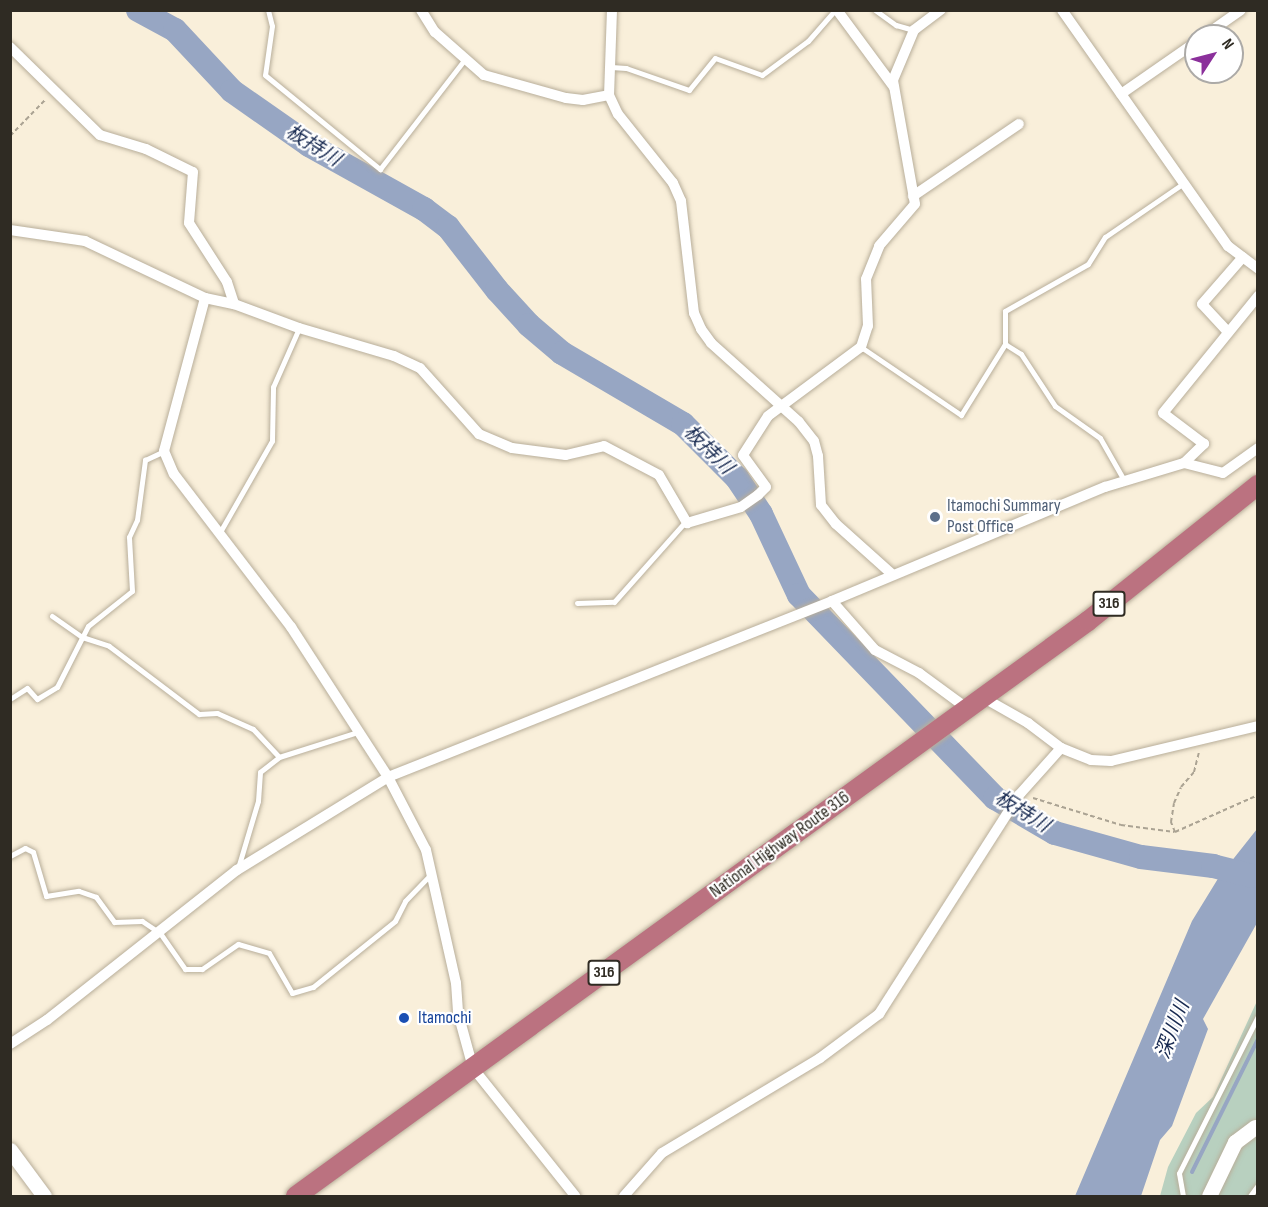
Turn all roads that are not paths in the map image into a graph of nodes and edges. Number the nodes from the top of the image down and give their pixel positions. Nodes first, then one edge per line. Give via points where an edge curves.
1 (268, 10) edge
2 (421, 10) edge
3 (612, 10) edge
4 (836, 10) edge
5 (875, 10) edge
6 (941, 10) edge
7 (1062, 10) edge
8 (1241, 10) edge
9 (1221, 24) edge
10 (914, 30) junction
11 (10, 47) edge
12 (1184, 50) edge
13 (465, 59) junction
14 (608, 67) junction
15 (894, 87) junction
16 (1120, 94) junction
17 (609, 95) junction
18 (1019, 124) dead end
19 (1184, 183) junction
20 (913, 196) junction
21 (10, 230) edge
22 (1243, 257) junction
23 (1257, 269) edge
24 (1257, 296) edge
25 (205, 298) junction
26 (234, 304) junction
27 (299, 328) junction
28 (1228, 332) junction
29 (1005, 344) junction
30 (861, 346) junction
31 (778, 407) junction
32 (1257, 448) edge
33 (164, 451) junction
34 (1184, 463) junction
35 (1124, 480) junction
36 (1257, 485) edge
37 (686, 521) junction
38 (220, 532) junction
39 (893, 575) junction
40 (577, 603) dead end
41 (826, 603) junction
42 (52, 616) dead end
43 (82, 637) junction
44 (10, 699) edge
45 (969, 708) junction
46 (1257, 726) edge
47 (358, 732) junction
48 (1061, 748) junction
49 (279, 757) junction
50 (388, 777) junction
51 (10, 856) edge
52 (237, 870) junction
53 (431, 874) junction
54 (160, 933) junction
55 (1257, 1016) edge
56 (10, 1044) edge
57 (473, 1068) junction
58 (1255, 1127) dead end
59 (10, 1150) edge
60 (1257, 1185) edge
61 (44, 1197) edge
62 (296, 1197) edge
63 (574, 1197) edge
64 (624, 1197) edge
65 (1183, 1197) edge
66 (1209, 1197) edge
67 (1250, 1197) edge

1 - 13 lane via 272,26 265,75 380,169
2 - 13 street via 435,32
3 - 14 street
4 - 14 lane via 808,41 762,75 715,58 689,90 626,68
4 - 15 street
5 - 10 lane via 896,25
6 - 10 street
7 - 16 street
8 - 9 street
10 - 15 street via 893,80
11 - 26 street via 99,135 146,149 193,172 189,223 227,282
12 - 16 street
13 - 17 street via 484,75 503,83 574,99
14 - 17 street
15 - 20 street
16 - 19 street
17 - 31 street via 618,114 673,183 681,201 694,313 701,329 711,343 754,378
18 - 20 street
19 - 22 street via 1228,246
19 - 29 lane via 1106,237 1088,264 1005,311
20 - 30 street via 915,204 879,246 866,279 868,326
21 - 25 street via 85,241
22 - 23 street
22 - 28 street via 1202,304
24 - 28 street
25 - 26 street
25 - 33 street
26 - 27 street
27 - 37 street via 383,352 420,368 479,434 512,448 566,455 604,446 659,475
27 - 38 lane via 273,387 272,441
28 - 34 street via 1163,412 1204,444
29 - 30 lane via 961,415
29 - 35 lane via 1022,354 1055,406 1100,438
30 - 31 street
31 - 37 street via 743,455 766,487 741,507
31 - 39 street via 799,422 814,441 821,505 836,524
32 - 34 street via 1222,473
33 - 38 street via 174,474
33 - 43 lane via 144,459 136,520 129,537 132,591 88,626
34 - 35 street
35 - 39 street
36 - 45 highway, National Highway Route 316 / 316 via 1088,621
37 - 40 lane via 614,602
38 - 47 street via 291,627
39 - 41 street
41 - 45 street via 875,650 919,673
41 - 50 street
42 - 43 lane
43 - 44 lane via 57,687 37,699 27,688
43 - 49 lane via 109,646 199,714 217,713 253,729
45 - 48 street via 1028,723
45 - 57 highway, National Highway Route 316 / 316
46 - 48 street via 1111,761 1091,760
47 - 49 lane
47 - 50 street
48 - 64 street via 1004,819 879,1014 820,1058 662,1154
49 - 52 lane via 260,772 258,801
50 - 52 street
50 - 53 street via 426,850
51 - 54 lane via 24,848 33,852 46,896 79,891 96,897 114,922 142,921
52 - 54 street
53 - 54 lane via 405,901 396,921 313,987 292,993 269,953 238,944 202,969 184,969
53 - 57 street via 456,983 458,1013
54 - 56 street
55 - 65 lane via 1179,1173
57 - 62 highway, National Highway Route 316 / 316
57 - 63 street
58 - 66 street via 1235,1142
59 - 61 street
60 - 67 lane

